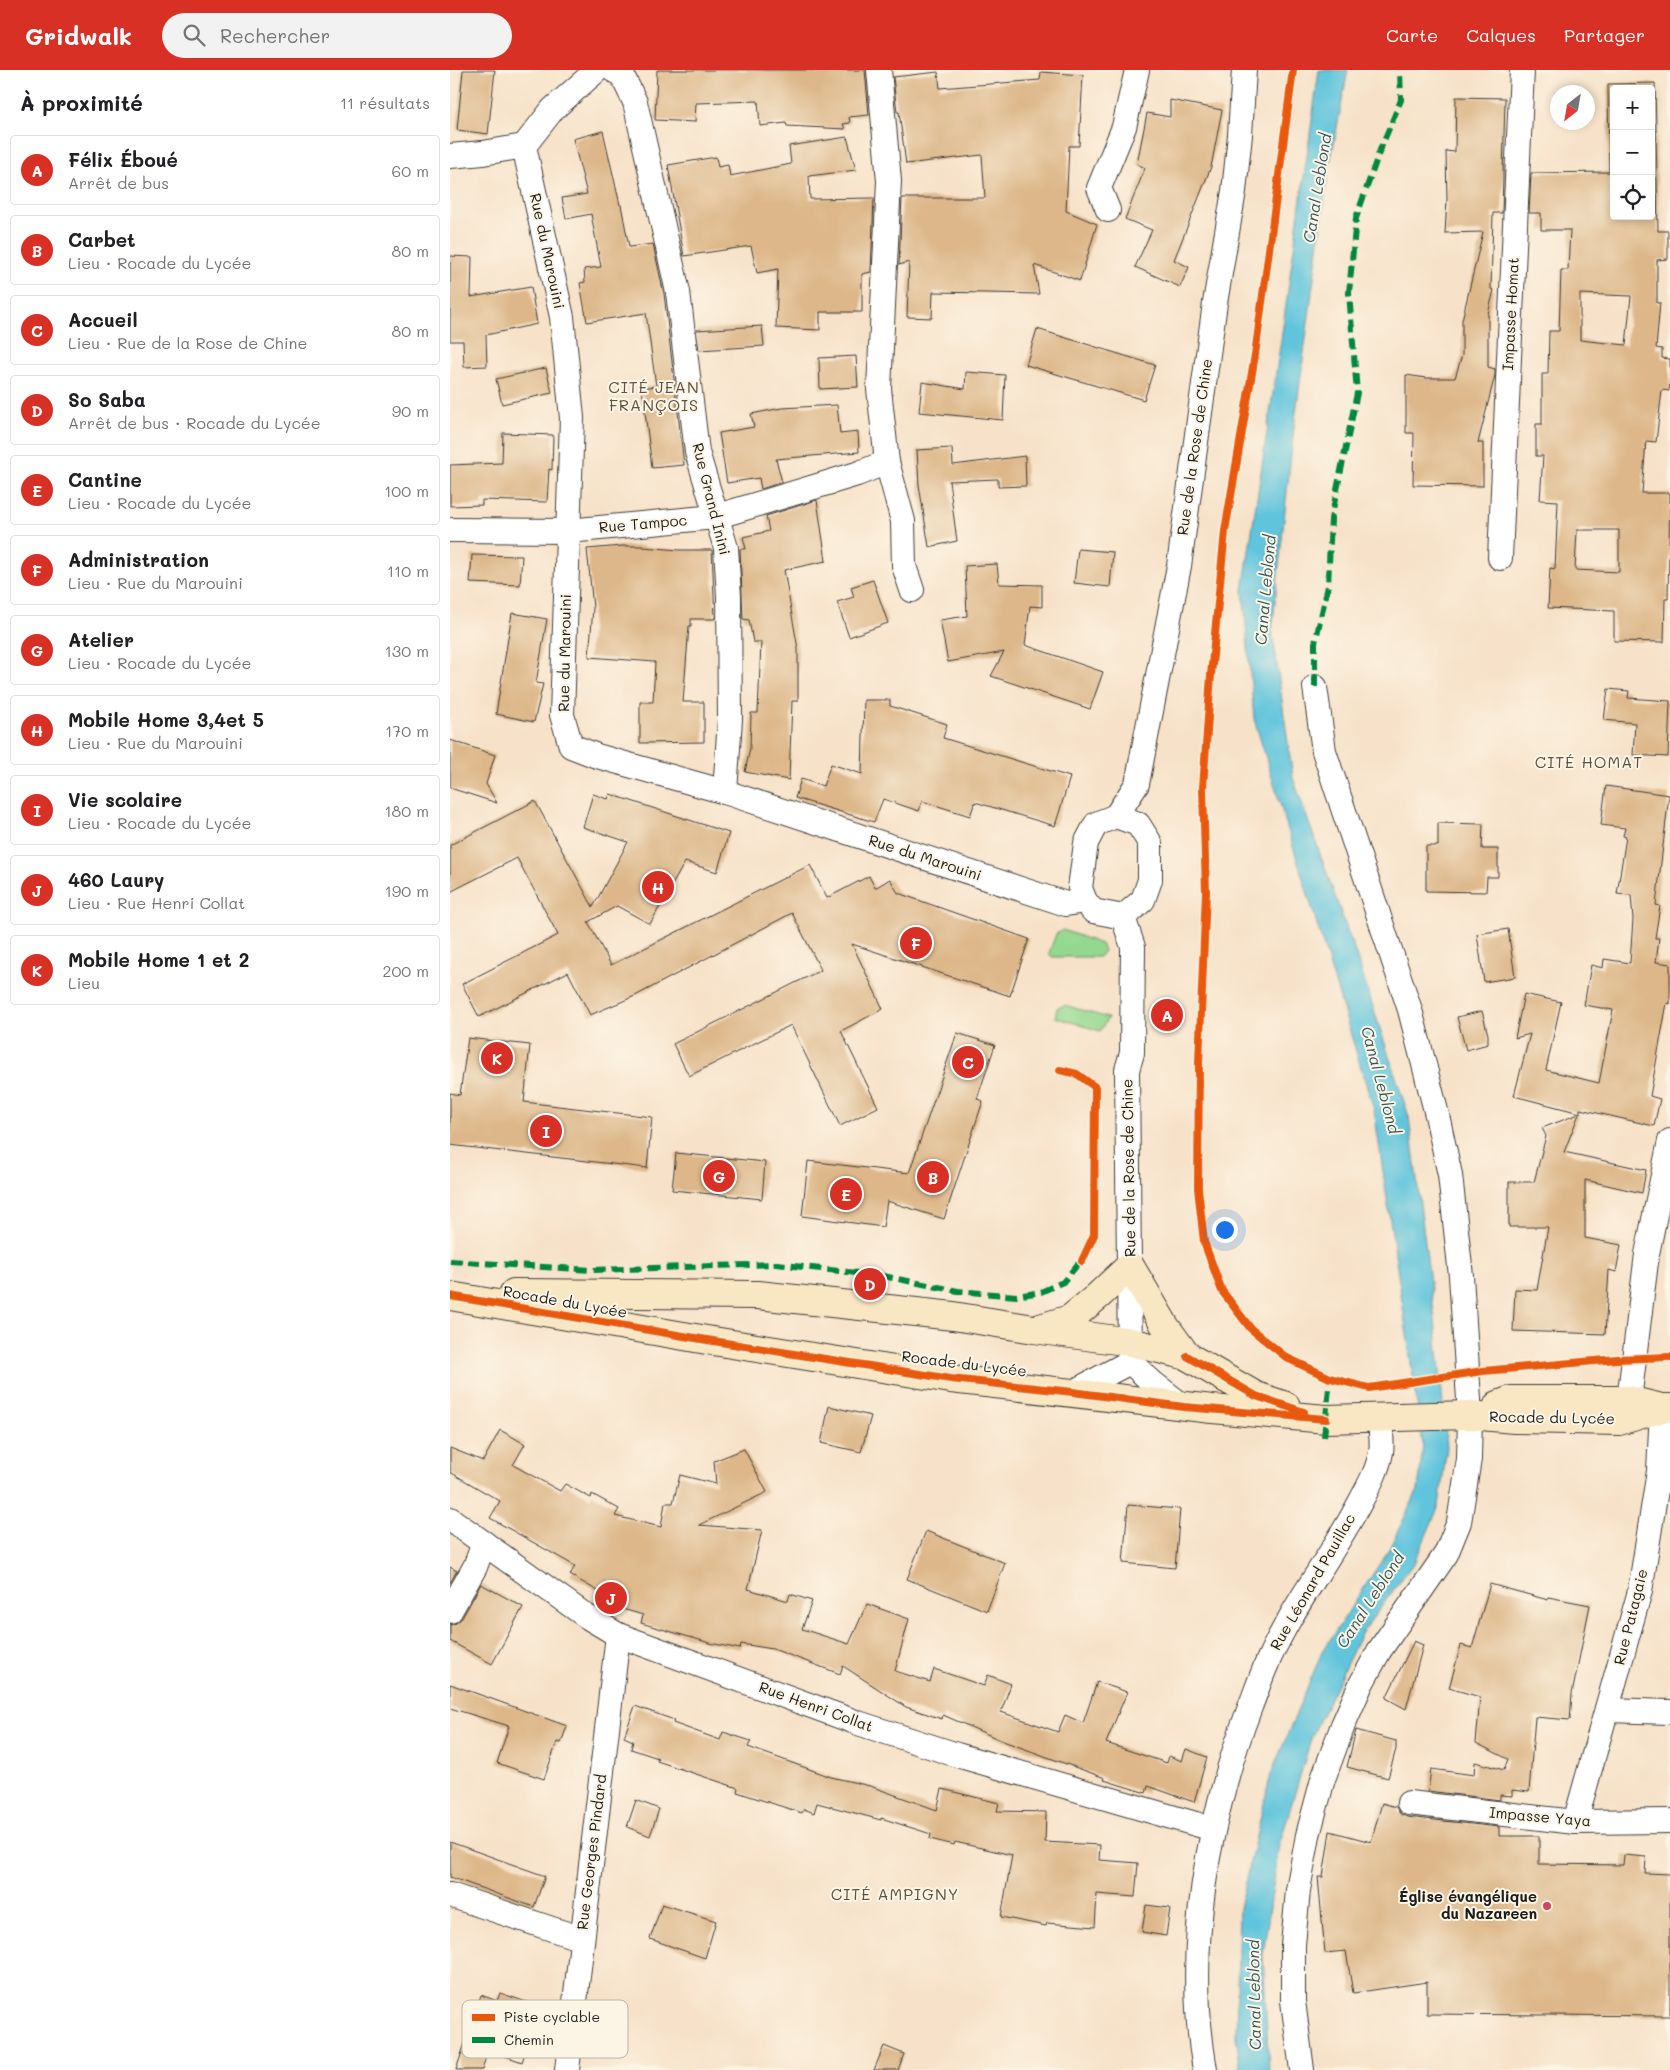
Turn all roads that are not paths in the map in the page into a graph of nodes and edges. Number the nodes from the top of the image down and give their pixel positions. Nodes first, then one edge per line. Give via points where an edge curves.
1 (597, 70) edge
2 (613, 70) edge
3 (879, 70) edge
4 (1136, 70) edge
5 (1244, 70) edge
6 (1522, 70) edge
7 (524, 146) junction
8 (450, 156) edge
9 (1108, 210) dead end
10 (887, 462) junction
11 (715, 517) junction
12 (450, 530) edge
13 (568, 531) junction
14 (1500, 558) dead end
15 (912, 590) dead end
16 (1315, 687) dead end
17 (725, 792) junction
18 (1116, 816) junction
19 (1085, 902) junction
20 (1123, 917) junction
21 (1670, 1141) edge
22 (1130, 1266) junction
23 (450, 1294) edge
24 (1034, 1330) junction
25 (1131, 1352) junction
26 (1187, 1356) junction
27 (1073, 1392) junction
28 (1629, 1400) junction
29 (1184, 1407) junction
30 (1666, 1408) edge
31 (1470, 1415) junction
32 (1391, 1418) junction
33 (1326, 1419) junction
34 (1514, 1419) junction
35 (450, 1519) edge
36 (484, 1543) junction
37 (450, 1611) edge
38 (618, 1635) junction
39 (1607, 1710) junction
40 (1670, 1712) edge
41 (1410, 1803) dead end
42 (1670, 1821) edge
43 (1575, 1822) junction
44 (1213, 1829) junction
45 (450, 1895) edge
46 (582, 1939) junction
47 (575, 2000) edge
48 (1205, 2070) edge
49 (1302, 2070) edge

1 - 7 street via 553,109
2 - 11 street, Rue Grand Inini via 622,75 635,102 678,292 697,452
3 - 10 street via 889,181 879,389
4 - 9 street via 1124,127 1099,188
5 - 18 street, Rue de la Rose de Chine via 1234,191 1215,303 1179,566 1137,784
6 - 14 street, Impasse Homat
7 - 8 street
7 - 13 street, Rue du Marouini via 562,318 572,418
10 - 11 street, Rue Tampoc
10 - 15 street via 903,521 904,566
11 - 13 street, Rue Tampoc
11 - 17 street, Rue Grand Inini via 726,548 728,596 730,719
12 - 13 street, Rue Tampoc
13 - 17 street, Rue du Marouini via 562,715 571,746
16 - 31 street via 1324,752 1410,1010 1441,1132 1450,1175 1461,1276
17 - 19 street, Rue du Marouini via 1066,904
18 - 19 street via 1096,824 1086,843 1080,888
18 - 20 street via 1138,824 1150,843 1150,880 1143,900
19 - 20 street via 1093,911
20 - 22 street, Rue de la Rose de Chine via 1133,947 1132,1053 1127,1070
21 - 28 street via 1648,1254
22 - 24 main road via 1070,1319
22 - 25 street, Rue de la Rose de Chine
22 - 26 main road via 1165,1326
23 - 24 main road, Rocade du Lycée via 758,1295 953,1316
23 - 27 main road, Rocade du Lycée via 707,1340 912,1372
24 - 25 main road, Rocade du Lycée
25 - 26 main road, Rocade du Lycée
25 - 27 street
25 - 29 street via 1153,1384
26 - 33 main road, Rocade du Lycée via 1256,1396
27 - 29 main road, Rocade du Lycée
28 - 30 main road, Rocade du Lycée
28 - 31 main road, Rocade du Lycée via 1511,1400
28 - 34 main road via 1614,1410 1535,1409
29 - 33 main road, Rocade du Lycée
30 - 34 main road, Rocade du Lycée via 1619,1421
30 - 39 street, Rue Patagaie via 1640,1591
31 - 32 main road, Rocade du Lycée
31 - 34 main road, Rocade du Lycée
31 - 49 street via 1468,1468 1460,1522 1446,1554 1379,1651 1361,1684 1323,1779 1308,1836 1298,1890 1294,1944 1293,2001
32 - 33 main road, Rocade du Lycée
32 - 44 street, Rue Léonard Pauillac via 1368,1487 1267,1661 1237,1742
35 - 36 street, Rue Henri Collat
36 - 37 street
36 - 38 street, Rue Henri Collat
38 - 44 street, Rue Henri Collat via 876,1729
38 - 46 street, Rue Georges Pindard
39 - 40 street
39 - 43 street, Rue Patagaie
41 - 43 street, Impasse Yaya
42 - 43 street, Impasse Yaya
44 - 48 street, Rue Léonard Pauillac via 1204,1877 1199,1955 1198,2011
45 - 46 street
46 - 47 street, Rue Georges Pindard

